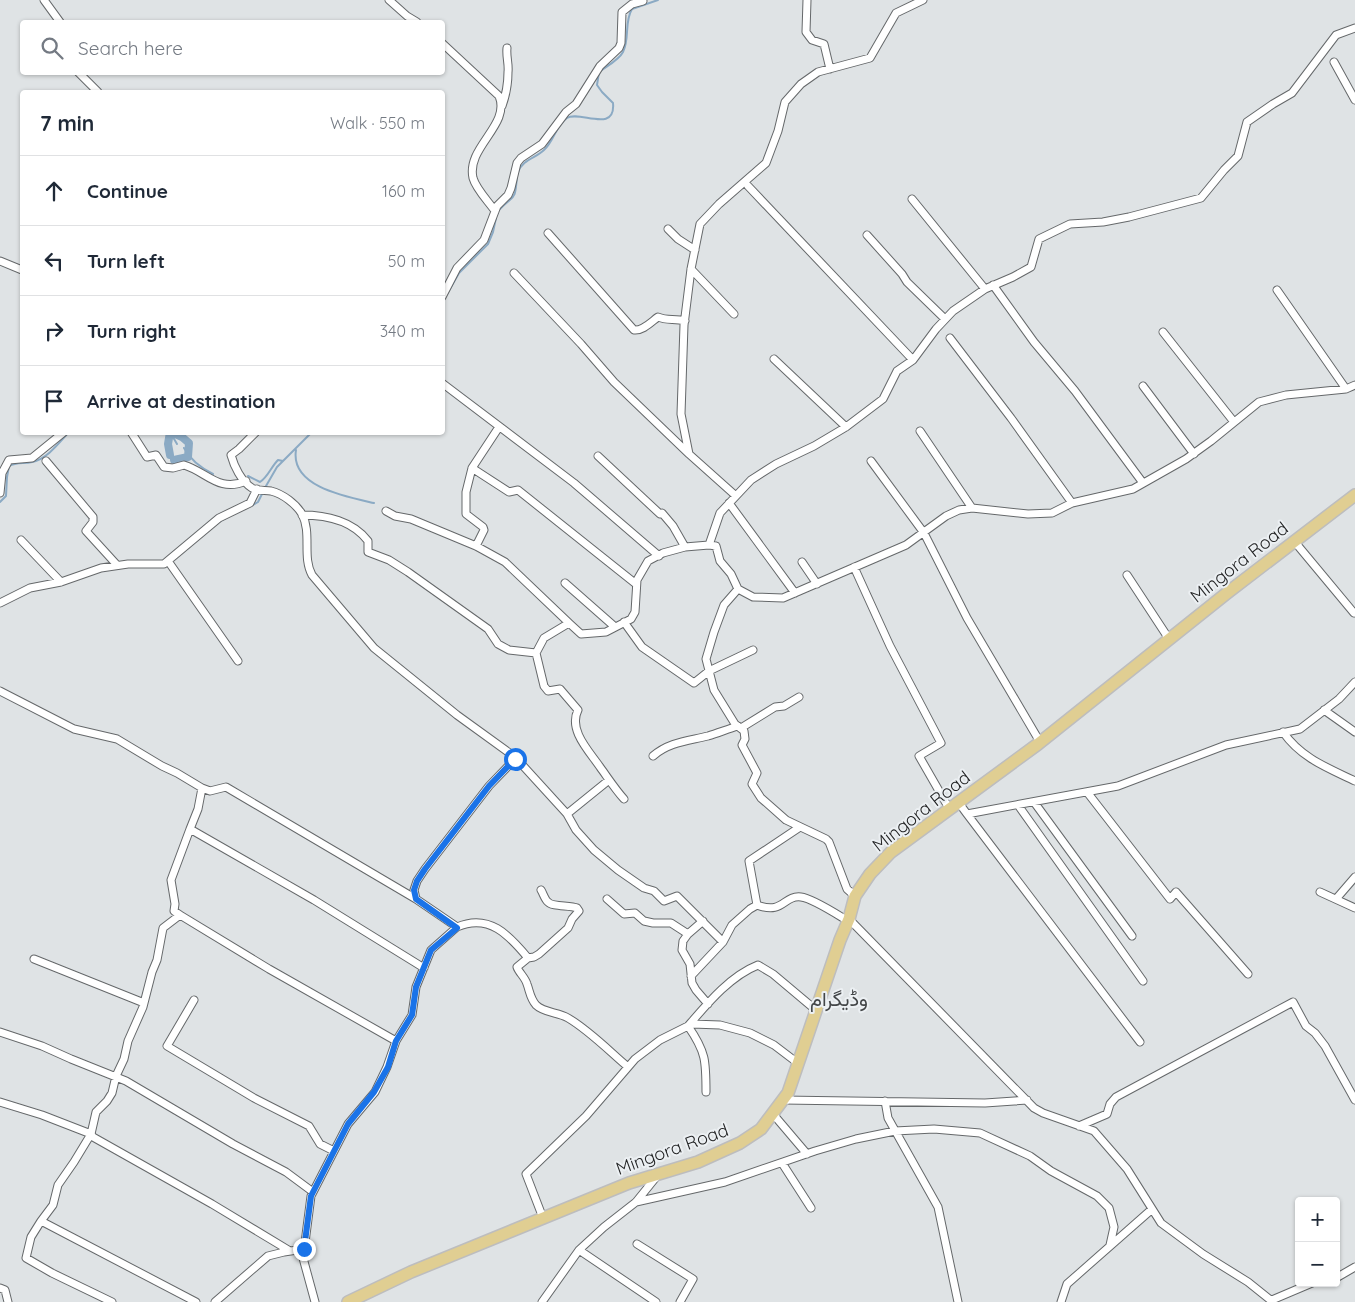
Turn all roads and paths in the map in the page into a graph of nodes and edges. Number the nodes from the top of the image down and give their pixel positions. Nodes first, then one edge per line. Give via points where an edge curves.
1 (44, 0) edge
2 (389, 0) edge
3 (807, 0) edge
4 (923, 0) edge
5 (643, 1) edge
6 (59, 20) edge
7 (414, 20) edge
8 (1355, 28) edge
9 (445, 46) edge
10 (507, 48) dead end
11 (1334, 62) dead end
12 (830, 69) junction
13 (81, 75) edge
14 (96, 90) edge
15 (1355, 100) edge
16 (502, 106) junction
17 (748, 186) dead end
18 (912, 199) dead end
19 (495, 211) junction
20 (668, 229) dead end
21 (548, 233) dead end
22 (867, 235) dead end
23 (695, 250) junction
24 (0, 262) edge
25 (20, 269) edge
26 (691, 269) junction
27 (514, 273) dead end
28 (993, 285) junction
29 (985, 288) junction
30 (1277, 290) dead end
31 (445, 291) edge
32 (734, 314) dead end
33 (945, 319) junction
34 (685, 321) junction
35 (1163, 332) dead end
36 (950, 338) dead end
37 (774, 359) dead end
38 (913, 360) junction
39 (445, 385) edge
40 (1355, 385) edge
41 (1143, 386) dead end
42 (1346, 389) junction
43 (1234, 422) junction
44 (499, 426) junction
45 (846, 427) junction
46 (920, 431) dead end
47 (60, 435) edge
48 (133, 435) edge
49 (253, 435) edge
50 (689, 454) junction
51 (1194, 454) junction
52 (598, 456) dead end
53 (46, 461) dead end
54 (871, 461) dead end
55 (472, 468) junction
56 (246, 481) junction
57 (1144, 483) junction
58 (257, 489) junction
59 (0, 493) edge
60 (1355, 495) edge
61 (736, 496) junction
62 (729, 503) junction
63 (1072, 503) junction
64 (972, 508) junction
65 (386, 510) dead end
66 (302, 515) junction
67 (924, 533) junction
68 (21, 540) dead end
69 (1294, 541) junction
70 (709, 545) junction
71 (476, 546) junction
72 (686, 547) junction
73 (658, 556) junction
74 (168, 561) junction
75 (802, 562) dead end
76 (117, 565) junction
77 (854, 568) junction
78 (1127, 576) dead end
79 (61, 582) junction
80 (565, 583) dead end
81 (636, 584) junction
82 (817, 584) junction
83 (738, 589) junction
84 (794, 593) junction
85 (0, 603) edge
86 (1354, 613) edge
87 (624, 622) junction
88 (569, 623) junction
89 (615, 627) junction
90 (1169, 639) junction
91 (753, 650) dead end
92 (536, 652) junction
93 (238, 661) dead end
94 (709, 671) junction
95 (1355, 682) edge
96 (0, 691) edge
97 (799, 697) dead end
98 (1324, 710) junction
99 (739, 727) junction
100 (1283, 732) junction
101 (1355, 732) edge
102 (1040, 742) junction
103 (653, 756) dead end
104 (515, 757) junction
105 (610, 780) junction
106 (1355, 782) edge
107 (202, 788) junction
108 (1087, 792) junction
109 (624, 799) dead end
110 (1034, 802) junction
111 (959, 803) junction
112 (1018, 805) junction
113 (950, 810) junction
114 (567, 814) junction
115 (968, 814) junction
116 (800, 827) junction
117 (190, 830) junction
118 (1355, 877) edge
119 (541, 890) dead end
120 (1320, 892) dead end
121 (855, 896) junction
122 (416, 899) junction
123 (607, 899) dead end
124 (1336, 899) junction
125 (756, 905) junction
126 (1355, 908) edge
127 (180, 915) junction
128 (849, 920) junction
129 (703, 921) junction
130 (457, 928) junction
131 (688, 934) junction
132 (1132, 936) dead end
133 (723, 942) junction
134 (528, 958) junction
135 (34, 959) dead end
136 (424, 968) junction
137 (1248, 974) dead end
138 (691, 976) junction
139 (1143, 981) dead end
140 (194, 1000) dead end
141 (144, 1003) junction
142 (708, 1004) junction
143 (817, 1010) junction
144 (688, 1026) junction
145 (0, 1032) edge
146 (396, 1041) junction
147 (1140, 1042) dead end
148 (799, 1064) junction
149 (628, 1067) junction
150 (116, 1076) junction
151 (706, 1092) dead end
152 (783, 1100) junction
153 (1027, 1100) junction
154 (1355, 1100) edge
155 (885, 1101) junction
156 (0, 1102) edge
157 (773, 1114) junction
158 (1079, 1126) junction
159 (895, 1131) junction
160 (91, 1134) junction
161 (334, 1152) junction
162 (807, 1154) junction
163 (782, 1162) junction
164 (658, 1174) junction
165 (313, 1192) junction
166 (636, 1202) junction
167 (811, 1208) dead end
168 (1151, 1210) junction
169 (544, 1218) junction
170 (41, 1220) junction
171 (637, 1244) dead end
172 (1110, 1245) junction
173 (304, 1249) junction
174 (579, 1250) junction
175 (290, 1251) junction
176 (1355, 1267) edge
177 (1340, 1276) edge
178 (1303, 1287) edge
179 (0, 1288) edge
180 (1272, 1301) edge
181 (8, 1302) edge
182 (112, 1302) edge
183 (196, 1302) edge
184 (215, 1302) edge
185 (315, 1302) edge
186 (348, 1302) edge
187 (542, 1302) edge
188 (656, 1302) edge
189 (680, 1302) edge
190 (958, 1302) edge
191 (1061, 1302) edge

1 - 6 street
2 - 7 street
3 - 12 street via 806,32 812,40 824,44
4 - 12 street via 896,13 870,58
5 - 19 street via 622,12 620,48 600,66 576,104 542,144 517,163 508,195
8 - 28 street via 1336,34 1292,93 1246,122 1238,156 1201,198 1129,217 1070,224 1039,239 1031,267
9 - 16 street via 499,96
10 - 16 street via 508,70
11 - 15 street
12 - 23 street via 818,72 801,84 785,102 766,163 700,224
13 - 14 street
16 - 19 street via 496,124 478,152 473,172 474,181
17 - 38 street
18 - 29 street
19 - 31 street via 484,240 457,268
20 - 23 street
21 - 34 street via 634,330 638,331 658,317
22 - 33 street via 907,282
23 - 26 street
24 - 25 street
26 - 32 street
26 - 34 street
27 - 50 street via 614,382
28 - 29 street
28 - 57 street
29 - 33 street
30 - 42 street
33 - 38 street
34 - 50 street via 681,414
35 - 43 street
36 - 63 street
37 - 45 street
38 - 45 street via 897,372 883,399
39 - 44 street
40 - 42 street
41 - 51 street
42 - 43 street via 1286,394 1258,402
43 - 51 street
44 - 55 street
44 - 73 street via 574,482
45 - 61 street via 776,464 751,480
46 - 64 street
47 - 59 street via 32,458 9,460 2,473
48 - 56 street via 147,457 156,455 164,467 188,466 232,486
49 - 56 street via 231,455
50 - 61 street
51 - 57 street
52 - 72 street via 662,513
53 - 76 street via 93,517 86,531
54 - 67 street
55 - 71 street via 466,492 466,514 484,530
55 - 81 street via 508,492 518,490
56 - 58 street
57 - 63 street via 1133,489
58 - 66 street via 280,494
58 - 74 street via 250,503 219,518
60 - 69 highway, Mingora Road
61 - 62 street
62 - 70 street via 720,513
62 - 84 street
63 - 64 street via 1052,513
64 - 67 street via 946,516
65 - 71 street
66 - 92 street via 327,516 355,530 368,541 368,552 408,572 488,629 498,644 513,652
66 - 104 street via 307,535 308,567 312,575 374,648
67 - 77 street via 906,545
67 - 102 street via 966,618
68 - 79 street
69 - 86 street
69 - 90 highway, Mingora Road
70 - 72 street
70 - 83 street via 716,546 720,562
71 - 88 street via 504,562
72 - 73 street
73 - 81 street via 648,561
74 - 76 street via 164,564
74 - 93 street
75 - 82 street
76 - 79 street
77 - 82 street
77 - 113 street via 941,743 919,756
78 - 90 street
79 - 85 street via 30,588
80 - 89 street
81 - 87 street via 635,612
82 - 84 street
83 - 84 street via 753,597 783,598
83 - 94 street via 724,605 714,632 706,659
87 - 89 street
87 - 94 street via 642,647 694,683
88 - 89 street via 581,634 606,632
88 - 92 street via 544,638
90 - 102 highway, Mingora Road
91 - 94 street
92 - 105 street via 544,686 548,691 560,690 578,710 575,715 579,736
94 - 99 street via 714,690
95 - 98 street
96 - 107 street via 74,729 117,739
97 - 99 street
98 - 100 street via 1300,729
98 - 101 street
99 - 103 street via 675,743
99 - 116 street via 745,734 742,745 757,773 752,784 761,798 786,820
100 - 106 street via 1303,754
100 - 108 street via 1226,744 1118,786
102 - 111 highway, Mingora Road
104 - 114 street
104 - 122 street via 425,869 414,890
105 - 109 street
105 - 114 street
107 - 117 street
107 - 122 street via 210,791 226,787
108 - 110 street
108 - 137 street via 1170,899 1176,892
110 - 112 street
110 - 132 street
111 - 113 highway, Mingora Road
111 - 115 street
112 - 115 street
112 - 139 street
113 - 121 highway, Mingora Road via 890,852
114 - 129 street via 582,837 618,870 664,900 677,896
115 - 147 street
116 - 121 street via 812,830 829,842 847,889
116 - 125 street via 749,861
117 - 127 street via 172,880 174,911
117 - 136 street via 314,900
118 - 124 street
119 - 134 street via 548,902 571,906 579,911 568,928 534,958
120 - 124 street
121 - 128 highway, Mingora Road
122 - 130 street
123 - 131 street via 624,914 635,913 644,921 653,923 671,923
124 - 126 street
125 - 128 street via 770,909 794,897 803,897
125 - 133 street via 732,925
127 - 141 street via 162,928 157,960
127 - 146 street
128 - 143 highway, Mingora Road
128 - 153 street
129 - 131 street
129 - 133 street
130 - 134 street via 468,922 496,928 514,940
130 - 136 street via 431,950
131 - 138 street via 682,950 690,964
133 - 138 street
134 - 149 street via 517,967 537,1006 577,1024
135 - 141 street
136 - 146 street via 416,987 412,1015
138 - 142 street via 696,990
140 - 161 street via 168,1046 254,1098 309,1126 320,1144
141 - 150 street
142 - 143 street via 745,970 758,965
142 - 144 street
143 - 148 highway, Mingora Road
144 - 148 street via 720,1025 750,1033 774,1045
144 - 149 street via 660,1040
144 - 151 street via 699,1042 706,1064
145 - 150 street
146 - 161 street via 388,1067 374,1092 348,1124
148 - 152 highway, Mingora Road
149 - 169 street via 586,1116 526,1174
150 - 160 street via 112,1093 96,1112
150 - 165 street via 286,1172
152 - 155 street
152 - 157 highway, Mingora Road
153 - 155 street via 985,1103
153 - 158 street via 1043,1113
154 - 158 street via 1325,1046 1306,1026 1293,1002 1116,1097 1107,1114
155 - 159 street via 888,1118
156 - 160 street
157 - 162 street
157 - 164 highway, Mingora Road via 761,1129 740,1143 698,1162
158 - 168 street via 1094,1131 1128,1169
159 - 162 street
159 - 172 street via 934,1129 980,1133 1030,1156 1097,1196 1109,1208 1114,1227
159 - 190 street via 938,1208
160 - 170 street via 58,1185 53,1205
160 - 175 street
161 - 165 street
162 - 163 street
163 - 166 street via 725,1182
163 - 167 street
164 - 166 street
164 - 169 highway, Mingora Road
165 - 173 street
166 - 174 street
168 - 172 street
168 - 180 street via 1161,1223
169 - 186 highway, Mingora Road via 411,1272
170 - 182 street via 31,1238 26,1258
170 - 183 street
171 - 189 street via 693,1279
172 - 191 street via 1067,1284
173 - 175 street
173 - 185 street via 303,1258
174 - 187 street
174 - 188 street
175 - 184 street via 268,1256
176 - 177 street
178 - 180 street
179 - 181 street via 5,1290

